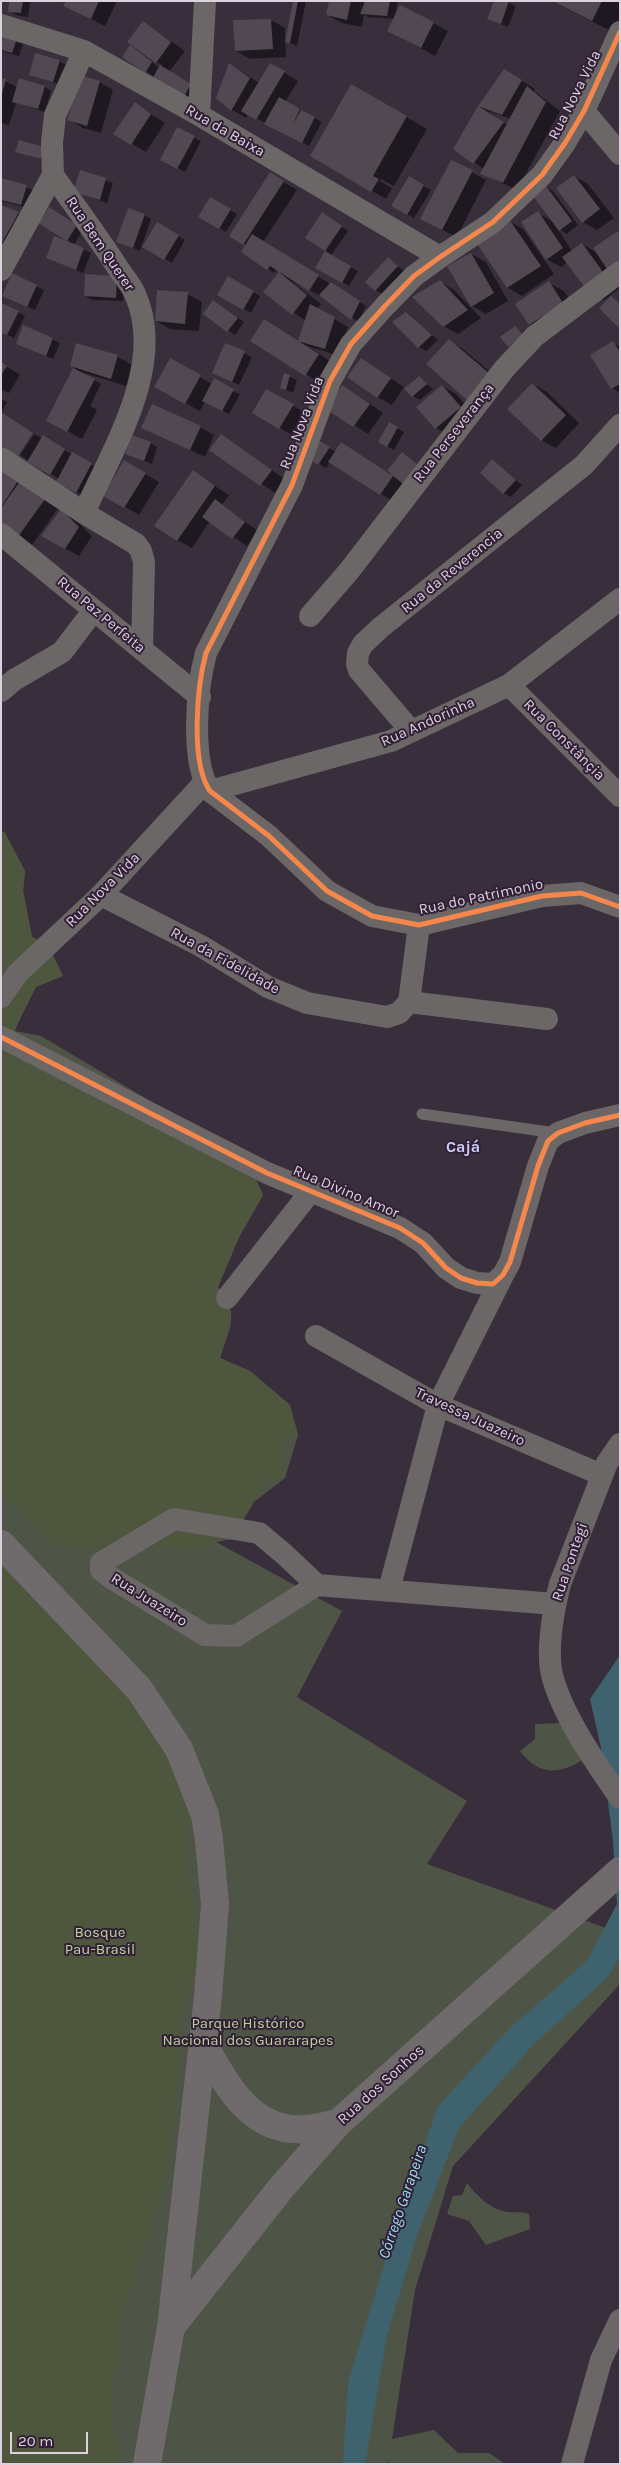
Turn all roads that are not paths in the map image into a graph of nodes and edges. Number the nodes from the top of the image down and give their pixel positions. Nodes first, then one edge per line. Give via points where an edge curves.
1 (205, 1) edge
2 (1, 25) edge
3 (620, 32) edge
4 (84, 51) junction
5 (584, 111) junction
6 (199, 115) junction
7 (620, 154) edge
8 (53, 175) junction
9 (440, 256) junction
10 (1, 270) edge
11 (620, 272) edge
12 (620, 425) edge
13 (1, 458) edge
14 (84, 513) junction
15 (1, 534) edge
16 (620, 599) edge
17 (94, 610) junction
18 (310, 616) dead end
19 (142, 650) junction
20 (509, 685) junction
21 (1, 691) edge
22 (200, 697) junction
23 (411, 732) junction
24 (207, 787) junction
25 (620, 796) edge
26 (101, 895) junction
27 (620, 907) edge
28 (419, 925) junction
29 (1, 997) edge
30 (409, 1002) junction
31 (547, 1019) dead end
32 (1, 1037) edge
33 (422, 1114) dead end
34 (620, 1115) edge
35 (558, 1133) junction
36 (311, 1191) junction
37 (503, 1275) junction
38 (227, 1298) dead end
39 (316, 1336) dead end
40 (438, 1405) junction
41 (620, 1444) edge
42 (602, 1474) junction
43 (1, 1544) edge
44 (317, 1585) junction
45 (389, 1590) junction
46 (555, 1604) junction
47 (620, 1798) edge
48 (620, 1871) edge
49 (202, 2042) junction
50 (338, 2123) junction
51 (620, 2320) edge
52 (171, 2327) junction
53 (147, 2464) edge
54 (572, 2464) edge

1 - 6 street
2 - 4 street, Rua da Baixa
3 - 5 street, Rua Nova Vida
4 - 6 street, Rua da Baixa
4 - 8 street via 55,115
5 - 7 street
5 - 9 street, Rua Nova Vida via 542,175 493,222
6 - 9 street, Rua da Baixa
8 - 10 street
8 - 14 street, Rua Bem Querer via 135,294 144,328 144,361 134,402
9 - 22 street, Rua Nova Vida via 384,306 351,344 330,381 292,485 206,652
11 - 18 street, Rua Perseverança via 535,336 505,368
12 - 23 street, Rua da Reverencia via 584,466 364,644 358,653 359,670
13 - 14 street
14 - 19 street via 136,544 141,551 144,562
15 - 17 street, Rua Paz Perfeita
16 - 20 street, Rua Andorinha
17 - 19 street, Rua Paz Perfeita
17 - 21 street via 62,652
19 - 22 street, Rua Paz Perfeita
20 - 23 street, Rua Andorinha
20 - 25 street, Rua Constânçia
22 - 24 street, Rua Nova Vida via 198,742
23 - 24 street, Rua Andorinha via 391,741
24 - 26 street, Rua Nova Vida
24 - 28 street, Rua do Patrimonio via 269,836 327,891 372,916
26 - 29 street, Rua Nova Vida via 18,973
26 - 30 street, Rua da Fidelidade via 201,946 268,987 307,1003 387,1017 399,1013
27 - 28 street, Rua do Patrimonio via 582,893 542,896
28 - 30 street
30 - 31 street
32 - 36 street, Rua Divino Amor via 266,1173
33 - 35 lane
34 - 35 street
35 - 37 street via 548,1141 538,1166 519,1235
36 - 37 street, Rua Divino Amor via 400,1228 461,1278 493,1284
36 - 38 street, Rua Divino Amor
37 - 40 street
39 - 40 street, Travessa Juazeiro
40 - 42 street, Travessa Juazeiro
40 - 45 street
41 - 42 street, Rua Pontegi
42 - 46 street, Rua Pontegi
43 - 49 main road via 139,1689 178,1749 194,1785 209,1840 216,1904
44 - 44 street, Rua Juazeiro via 259,1533 174,1518 101,1563 101,1570 110,1577 205,1635 236,1636
44 - 45 street
45 - 46 street
46 - 47 street, Rua Pontegi via 550,1661 560,1697
48 - 50 main road, Rua dos Sonhos
49 - 50 main road via 235,2097 262,2119 292,2129
49 - 52 main road
50 - 52 main road, Rua dos Sonhos via 281,2188
51 - 54 street via 601,2360
52 - 53 main road

